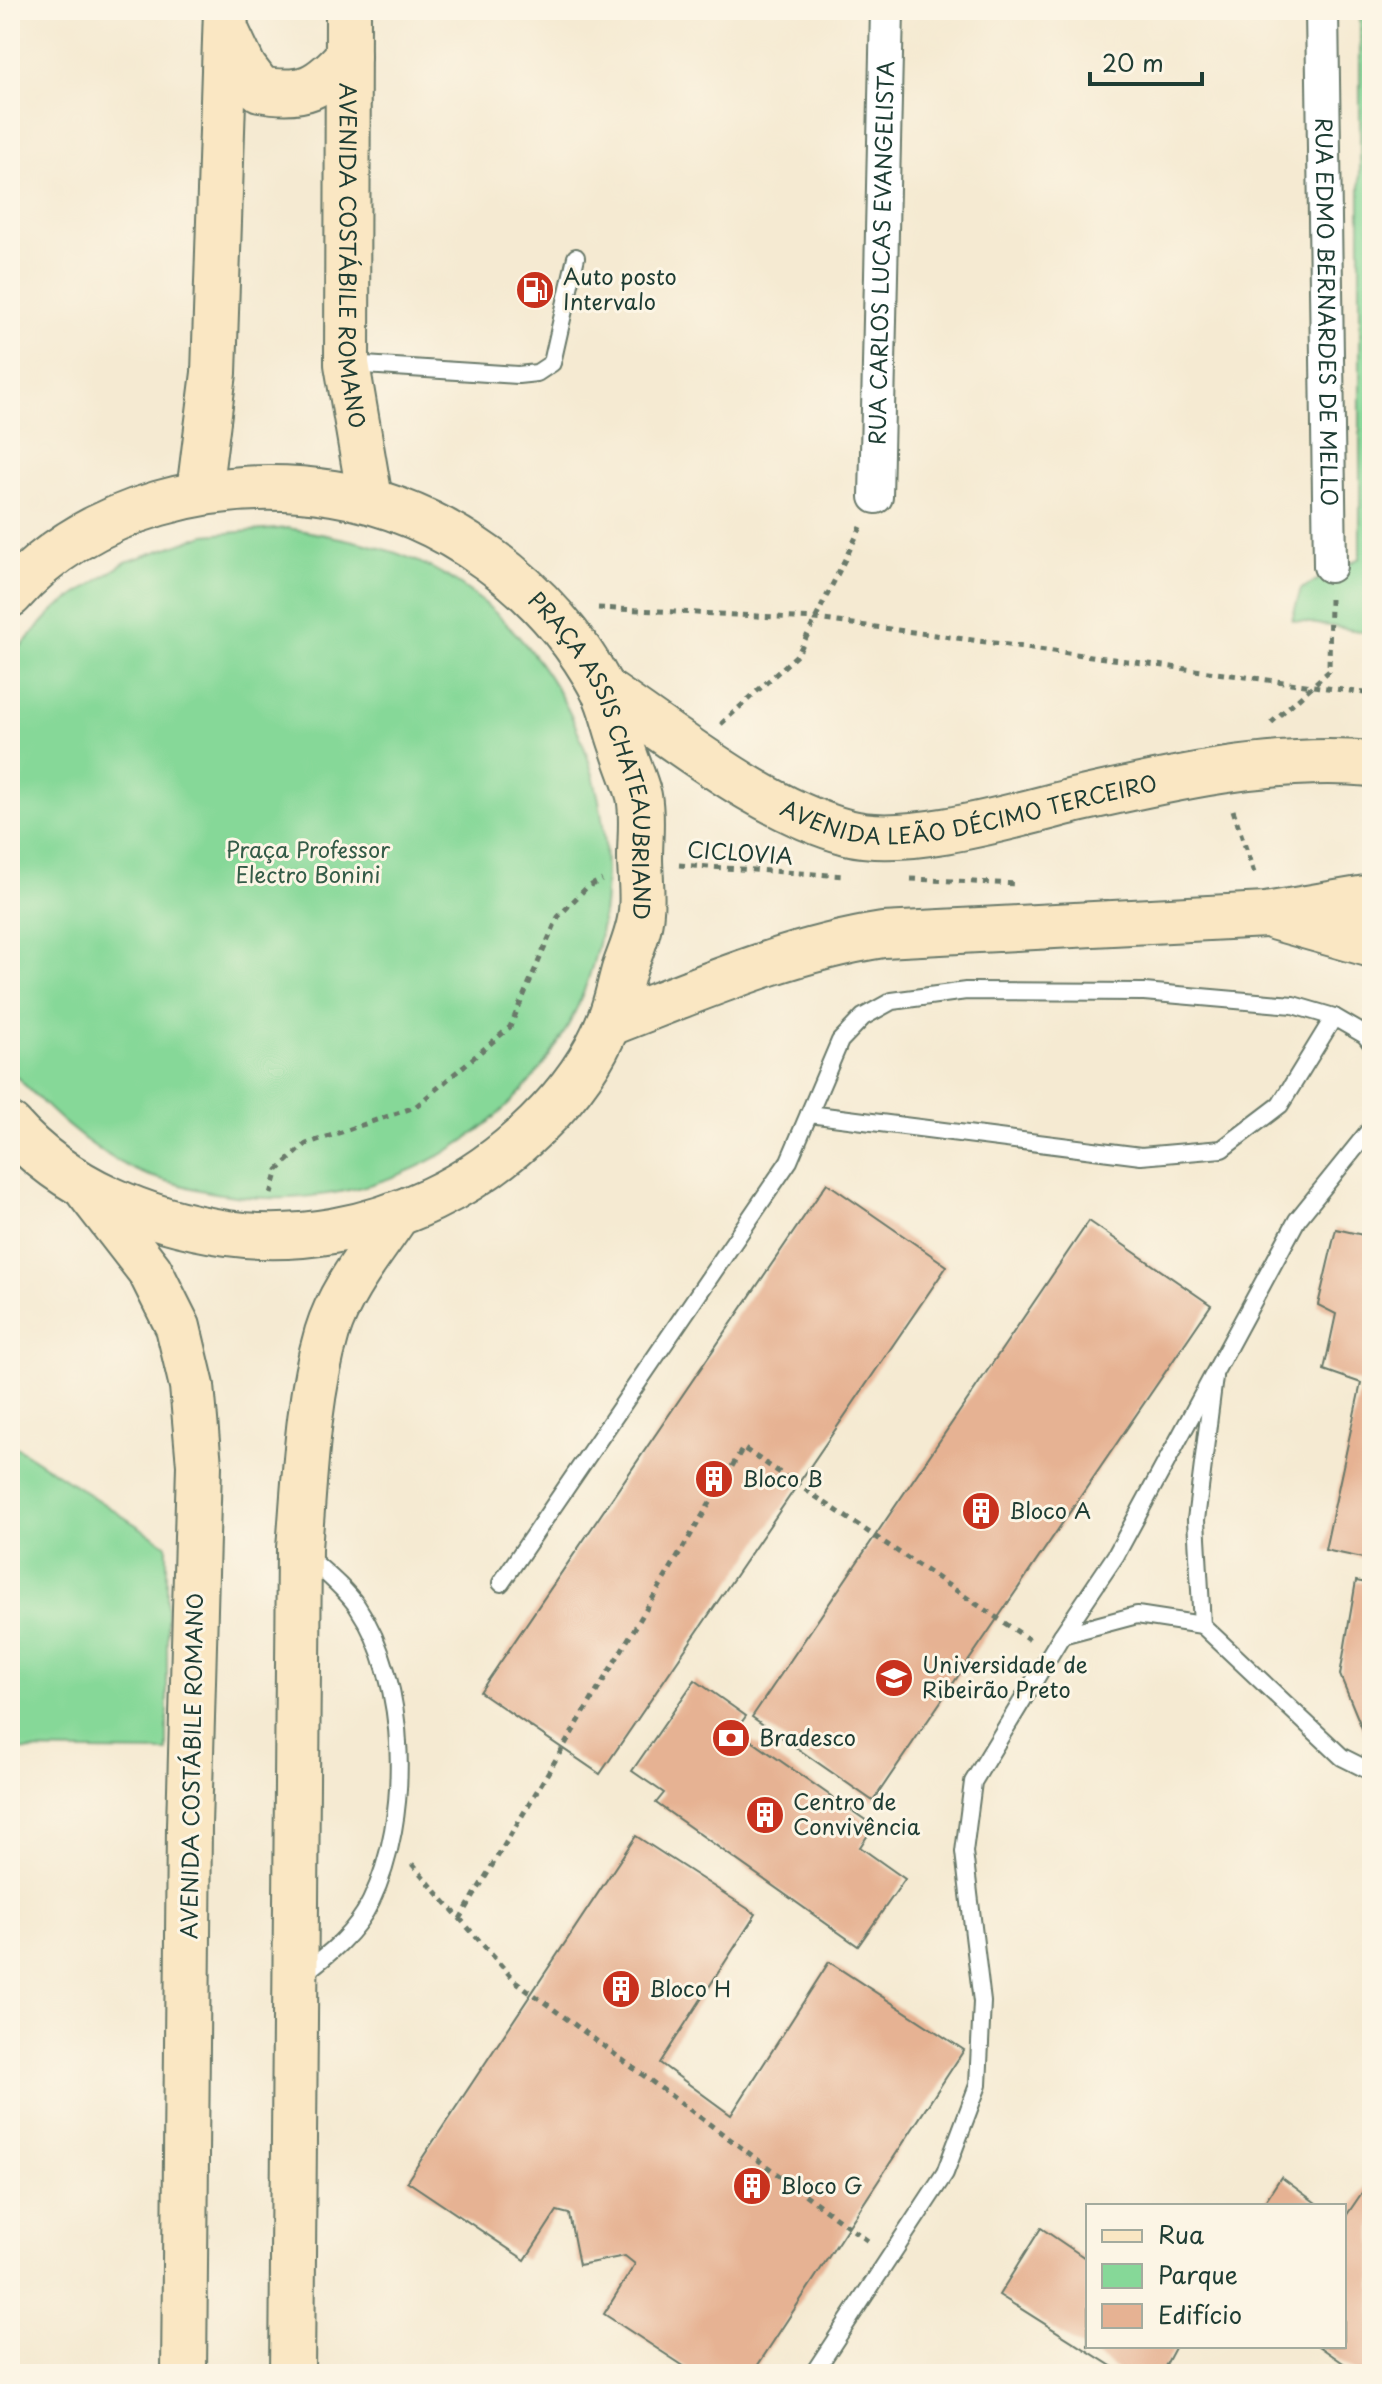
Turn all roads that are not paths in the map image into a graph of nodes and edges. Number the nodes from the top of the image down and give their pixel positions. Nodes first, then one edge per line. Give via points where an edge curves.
1 (348, 10) edge
2 (887, 10) edge
3 (1322, 10) edge
4 (226, 20) edge
5 (348, 56) junction
6 (576, 257) dead end
7 (347, 364) junction
8 (199, 492) junction
9 (876, 497) road end
10 (370, 499) junction
11 (1330, 566) road end
12 (10, 595) edge
13 (602, 689) junction
14 (1372, 764) edge
15 (1255, 893) junction
16 (1372, 897) edge
17 (1372, 945) edge
18 (1334, 1017) junction
19 (608, 1024) junction
20 (1372, 1044) edge
21 (809, 1114) junction
22 (10, 1126) edge
23 (1372, 1127) edge
24 (86, 1189) junction
25 (396, 1216) junction
26 (1215, 1367) junction
27 (299, 1548) junction
28 (501, 1583) dead end
29 (1202, 1625) junction
30 (1062, 1635) junction
31 (1372, 1772) edge
32 (295, 1980) junction
33 (184, 2374) edge
34 (292, 2374) edge
35 (813, 2374) edge

1 - 5 main road, AVENIDA COSTÁBILE ROMANO
2 - 9 street, RUA CARLOS LUCAS EVANGELISTA
3 - 11 street, RUA EDMO BERNARDES DE MELLO
4 - 5 main road via 244,68 260,89 304,91 325,81
4 - 8 main road via 214,373
5 - 7 main road, AVENIDA COSTÁBILE ROMANO
6 - 7 lane via 552,363 537,373
7 - 10 main road, AVENIDA COSTÁBILE ROMANO
8 - 10 main road, PRAÇA ASSIS CHATEAUBRIAND via 285,486
8 - 12 main road, PRAÇA ASSIS CHATEAUBRIAND via 136,510 77,539
10 - 13 main road, PRAÇA ASSIS CHATEAUBRIAND via 464,540 544,605
13 - 14 main road, AVENIDA LEÃO DÉCIMO TERCEIRO via 758,793 806,819 851,833 958,829 1116,791 1268,765
13 - 19 main road, PRAÇA ASSIS CHATEAUBRIAND via 639,798 641,914
15 - 16 main road
15 - 17 main road
15 - 19 main road via 829,943
18 - 20 lane
18 - 21 lane via 1293,1005 1144,992 966,991 892,1001 863,1017 840,1041
18 - 21 lane via 1280,1105 1222,1149 1141,1156
19 - 25 main road, PRAÇA ASSIS CHATEAUBRIAND via 571,1087 521,1141 462,1185
21 - 28 lane via 789,1161
22 - 24 main road, PRAÇA ASSIS CHATEAUBRIAND via 27,1146
23 - 26 lane via 1297,1220
24 - 25 main road, PRAÇA ASSIS CHATEAUBRIAND via 179,1226 252,1237 325,1233
24 - 33 main road, AVENIDA COSTÁBILE ROMANO via 150,1271 178,1327 192,1386 199,1465 189,1826
25 - 27 main road via 351,1283 328,1331
26 - 29 lane via 1196,1520
26 - 30 lane via 1116,1555
27 - 32 main road
27 - 32 lane via 357,1606 385,1663 399,1785 390,1839 370,1902 335,1949
29 - 30 lane via 1137,1615
29 - 31 lane via 1342,1757
30 - 35 lane via 973,1782 964,1852 982,2002 978,2085 945,2173
32 - 34 main road

